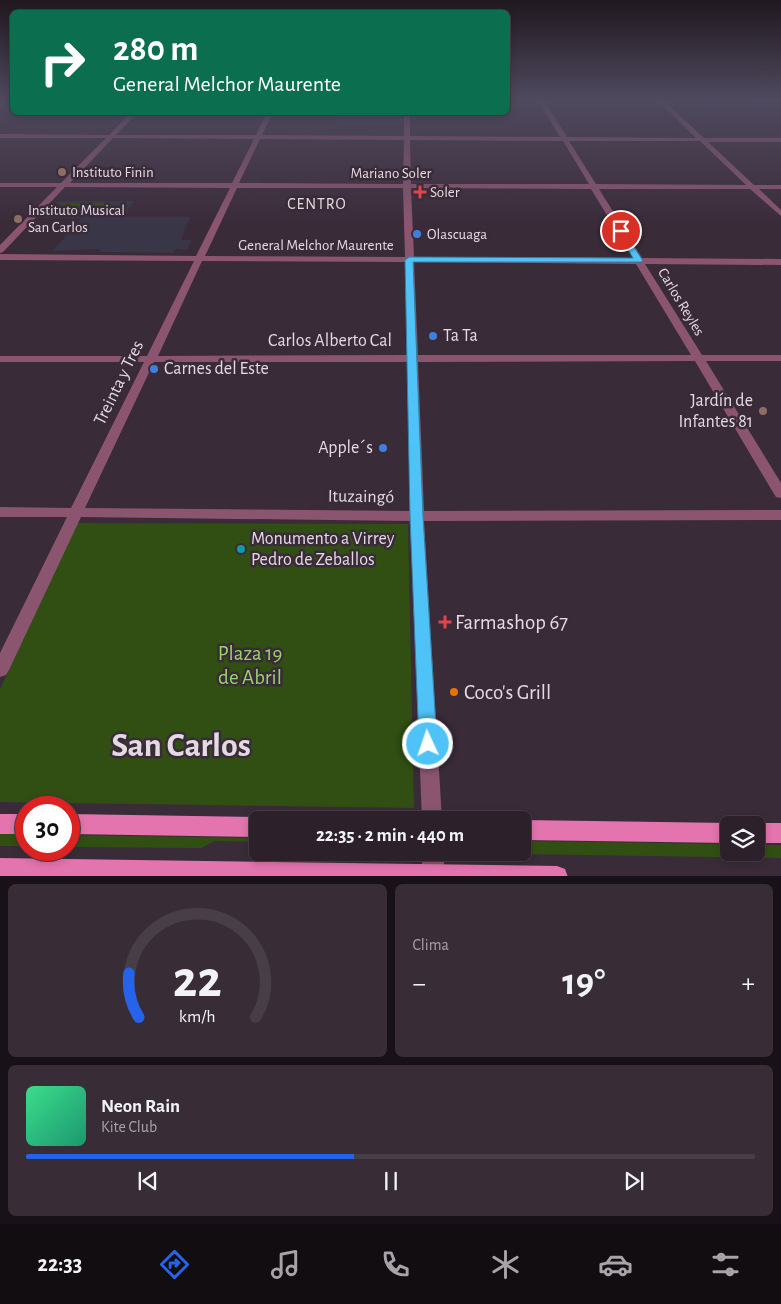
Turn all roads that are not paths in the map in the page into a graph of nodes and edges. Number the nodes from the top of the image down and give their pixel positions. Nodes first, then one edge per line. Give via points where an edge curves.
1 (107, 141) edge
2 (256, 141) edge
3 (408, 141) edge
4 (566, 141) edge
5 (704, 141) edge
6 (0, 185) edge
7 (64, 185) junction
8 (235, 186) junction
9 (407, 187) junction
10 (594, 187) junction
11 (753, 187) junction
12 (781, 187) edge
13 (781, 214) edge
14 (0, 250) edge
15 (0, 257) edge
16 (199, 258) junction
17 (409, 260) junction
18 (638, 261) junction
19 (781, 262) edge
20 (413, 358) junction
21 (697, 358) junction
22 (781, 358) edge
23 (0, 359) edge
24 (150, 359) junction
25 (781, 494) edge
26 (0, 512) edge
27 (75, 513) junction
28 (781, 515) edge
29 (417, 516) junction
30 (0, 670) edge
31 (432, 811) edge
32 (0, 824) edge
33 (15, 824) edge
34 (80, 824) edge
35 (249, 827) edge
36 (531, 830) edge
37 (720, 833) edge
38 (765, 833) edge
39 (781, 833) edge
40 (433, 861) edge
41 (0, 868) edge
42 (433, 876) edge
43 (557, 876) edge

1 - 7 street
2 - 8 street, Treinta y Tres
3 - 9 street
4 - 10 street, Carlos Reyles
5 - 11 street
6 - 7 street, Mariano Soler
7 - 8 street, Mariano Soler
7 - 14 street
8 - 9 street, Mariano Soler
8 - 16 street, Treinta y Tres
9 - 10 street, Mariano Soler
9 - 17 street
10 - 11 street, Mariano Soler
10 - 18 street, Carlos Reyles
11 - 12 street, Mariano Soler
11 - 13 street
15 - 16 street, General Melchor Maurente
16 - 17 street, General Melchor Maurente
16 - 24 street, Treinta y Tres
17 - 18 street, General Melchor Maurente
17 - 20 street
18 - 19 street, General Melchor Maurente
18 - 21 street, Carlos Reyles
20 - 21 street, Carlos Alberto Cal
20 - 24 street, Carlos Alberto Cal
20 - 29 street
21 - 22 street, Carlos Alberto Cal
21 - 25 street, Carlos Reyles
23 - 24 street, Carlos Alberto Cal
24 - 27 street, Treinta y Tres
26 - 27 street, Ituzaingó
27 - 29 street, Ituzaingó
27 - 30 street, Treinta y Tres
28 - 29 street, Ituzaingó
29 - 31 street
32 - 33 main road
34 - 35 main road
36 - 37 main road
38 - 39 main road
40 - 42 street
41 - 42 main road
42 - 43 main road

